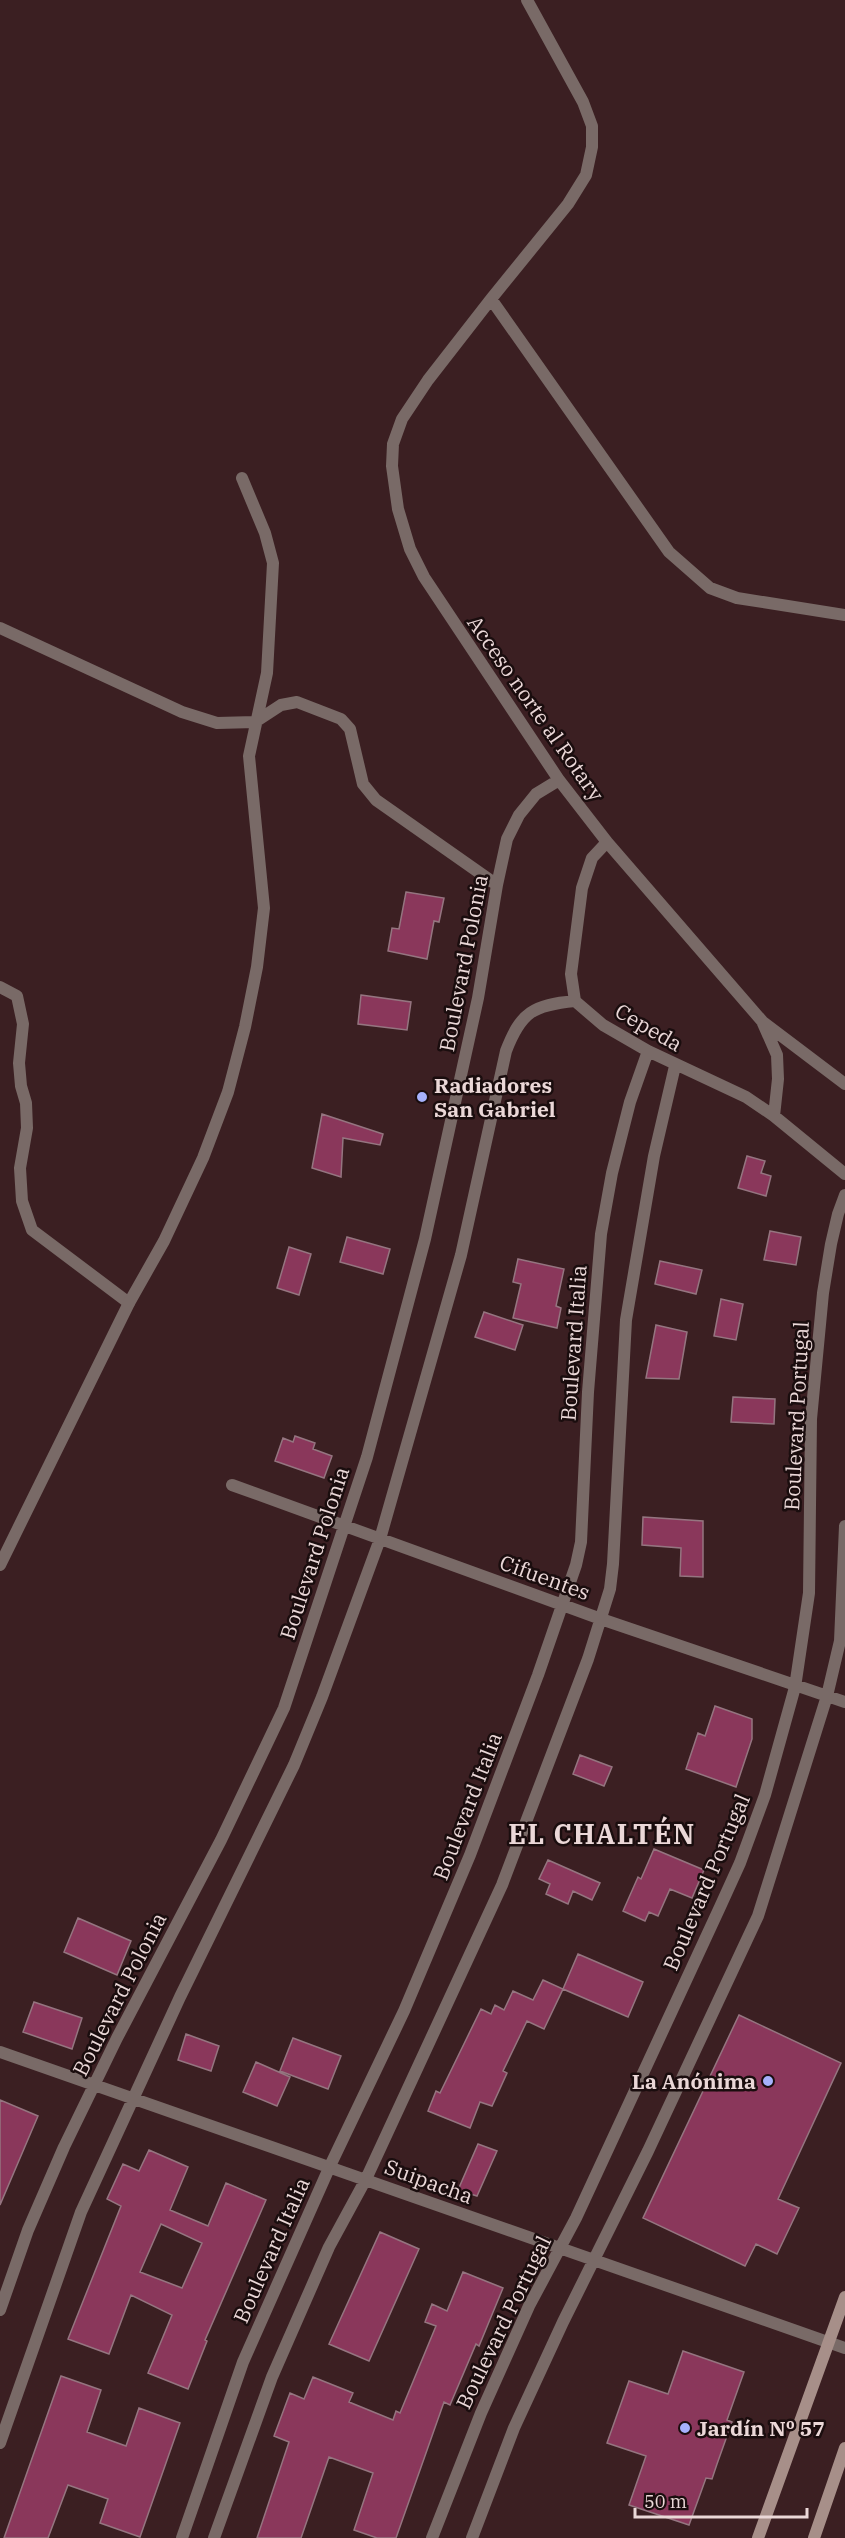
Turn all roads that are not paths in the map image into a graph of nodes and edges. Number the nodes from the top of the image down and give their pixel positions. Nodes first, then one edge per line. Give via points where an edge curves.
1 (527, 0) edge
2 (491, 298) junction
3 (242, 478) dead end
4 (845, 615) edge
5 (0, 628) edge
6 (255, 722) junction
7 (559, 780) junction
8 (607, 842) junction
9 (497, 885) junction
10 (0, 987) edge
11 (575, 1001) junction
12 (762, 1021) junction
13 (648, 1051) junction
14 (675, 1066) junction
15 (845, 1084) edge
16 (774, 1116) junction
17 (845, 1174) edge
18 (845, 1195) edge
19 (129, 1303) junction
20 (232, 1485) dead end
21 (344, 1525) junction
22 (845, 1526) edge
23 (380, 1539) junction
24 (0, 1565) edge
25 (563, 1604) junction
26 (601, 1619) junction
27 (795, 1687) junction
28 (827, 1696) junction
29 (845, 1702) edge
30 (0, 2052) edge
31 (95, 2084) junction
32 (135, 2098) junction
33 (330, 2166) junction
34 (366, 2179) junction
35 (560, 2248) junction
36 (593, 2260) junction
37 (845, 2297) edge
38 (0, 2310) edge
39 (829, 2343) junction
40 (845, 2348) edge
41 (0, 2443) edge
42 (845, 2448) edge
43 (182, 2538) edge
44 (214, 2538) edge
45 (432, 2538) edge
46 (472, 2538) edge
47 (758, 2538) edge
48 (814, 2538) edge

1 - 2 street, Acceso norte al Rotary via 583,102 592,126 592,147 586,174 553,224
2 - 4 street via 669,552 697,578 710,588 737,598
2 - 7 street, Acceso norte al Rotary via 402,419 393,444 392,466 398,509 410,549 424,577
3 - 6 street via 273,564 267,673
5 - 6 street via 182,711 217,723
6 - 9 street via 281,705 297,702 341,719 350,729 363,784 376,800
6 - 19 street via 249,756 264,908 245,1027 228,1092 203,1158
7 - 8 street, Acceso norte al Rotary
7 - 9 street, Boulevard Polonia via 536,794 519,815 507,839
8 - 11 street via 592,858 582,888 571,974
8 - 12 street, Acceso norte al Rotary
9 - 21 street, Boulevard Polonia via 478,998 426,1239 367,1456
10 - 19 street via 18,996 21,1005 19,1063 27,1128 20,1168 22,1201 32,1230
11 - 13 street, Cepeda via 603,1024
11 - 23 street via 532,1010 516,1027 506,1051 461,1254
12 - 15 street
12 - 16 street, Acceso norte al Rotary via 777,1055
13 - 14 street, Cepeda
13 - 25 street, Boulevard Italia via 630,1102 601,1234 581,1542
14 - 16 street, Cepeda via 746,1097
14 - 26 street via 654,1156 626,1320 613,1564
16 - 17 street, Cepeda
18 - 27 street, Boulevard Portugal via 823,1293 811,1419 809,1593
19 - 24 street
20 - 21 street, Cifuentes
21 - 23 street, Cifuentes
21 - 31 street, Boulevard Polonia via 280,1718
22 - 28 street via 840,1641
23 - 25 street, Cifuentes
23 - 32 street via 294,1765
25 - 26 street, Cifuentes
25 - 33 street, Boulevard Italia via 470,1855 404,2011
26 - 27 street, Cifuentes
26 - 34 street via 502,1885
27 - 28 street, Cifuentes
27 - 35 street, Boulevard Portugal via 765,1795 740,1863
28 - 29 street, Cifuentes
28 - 36 street via 758,1916
30 - 31 street, Suipacha
31 - 32 street, Suipacha
31 - 38 street, Boulevard Polonia via 28,2230
32 - 33 street, Suipacha
32 - 41 street via 81,2212
33 - 34 street, Suipacha
33 - 43 street, Boulevard Italia via 243,2362
34 - 35 street, Suipacha
34 - 44 street via 329,2247 272,2377
35 - 36 street, Suipacha
35 - 45 street, Boulevard Portugal via 481,2413
36 - 39 street, Suipacha
36 - 46 street via 514,2428
37 - 39 street
39 - 40 street, Suipacha
39 - 47 street
42 - 48 street

